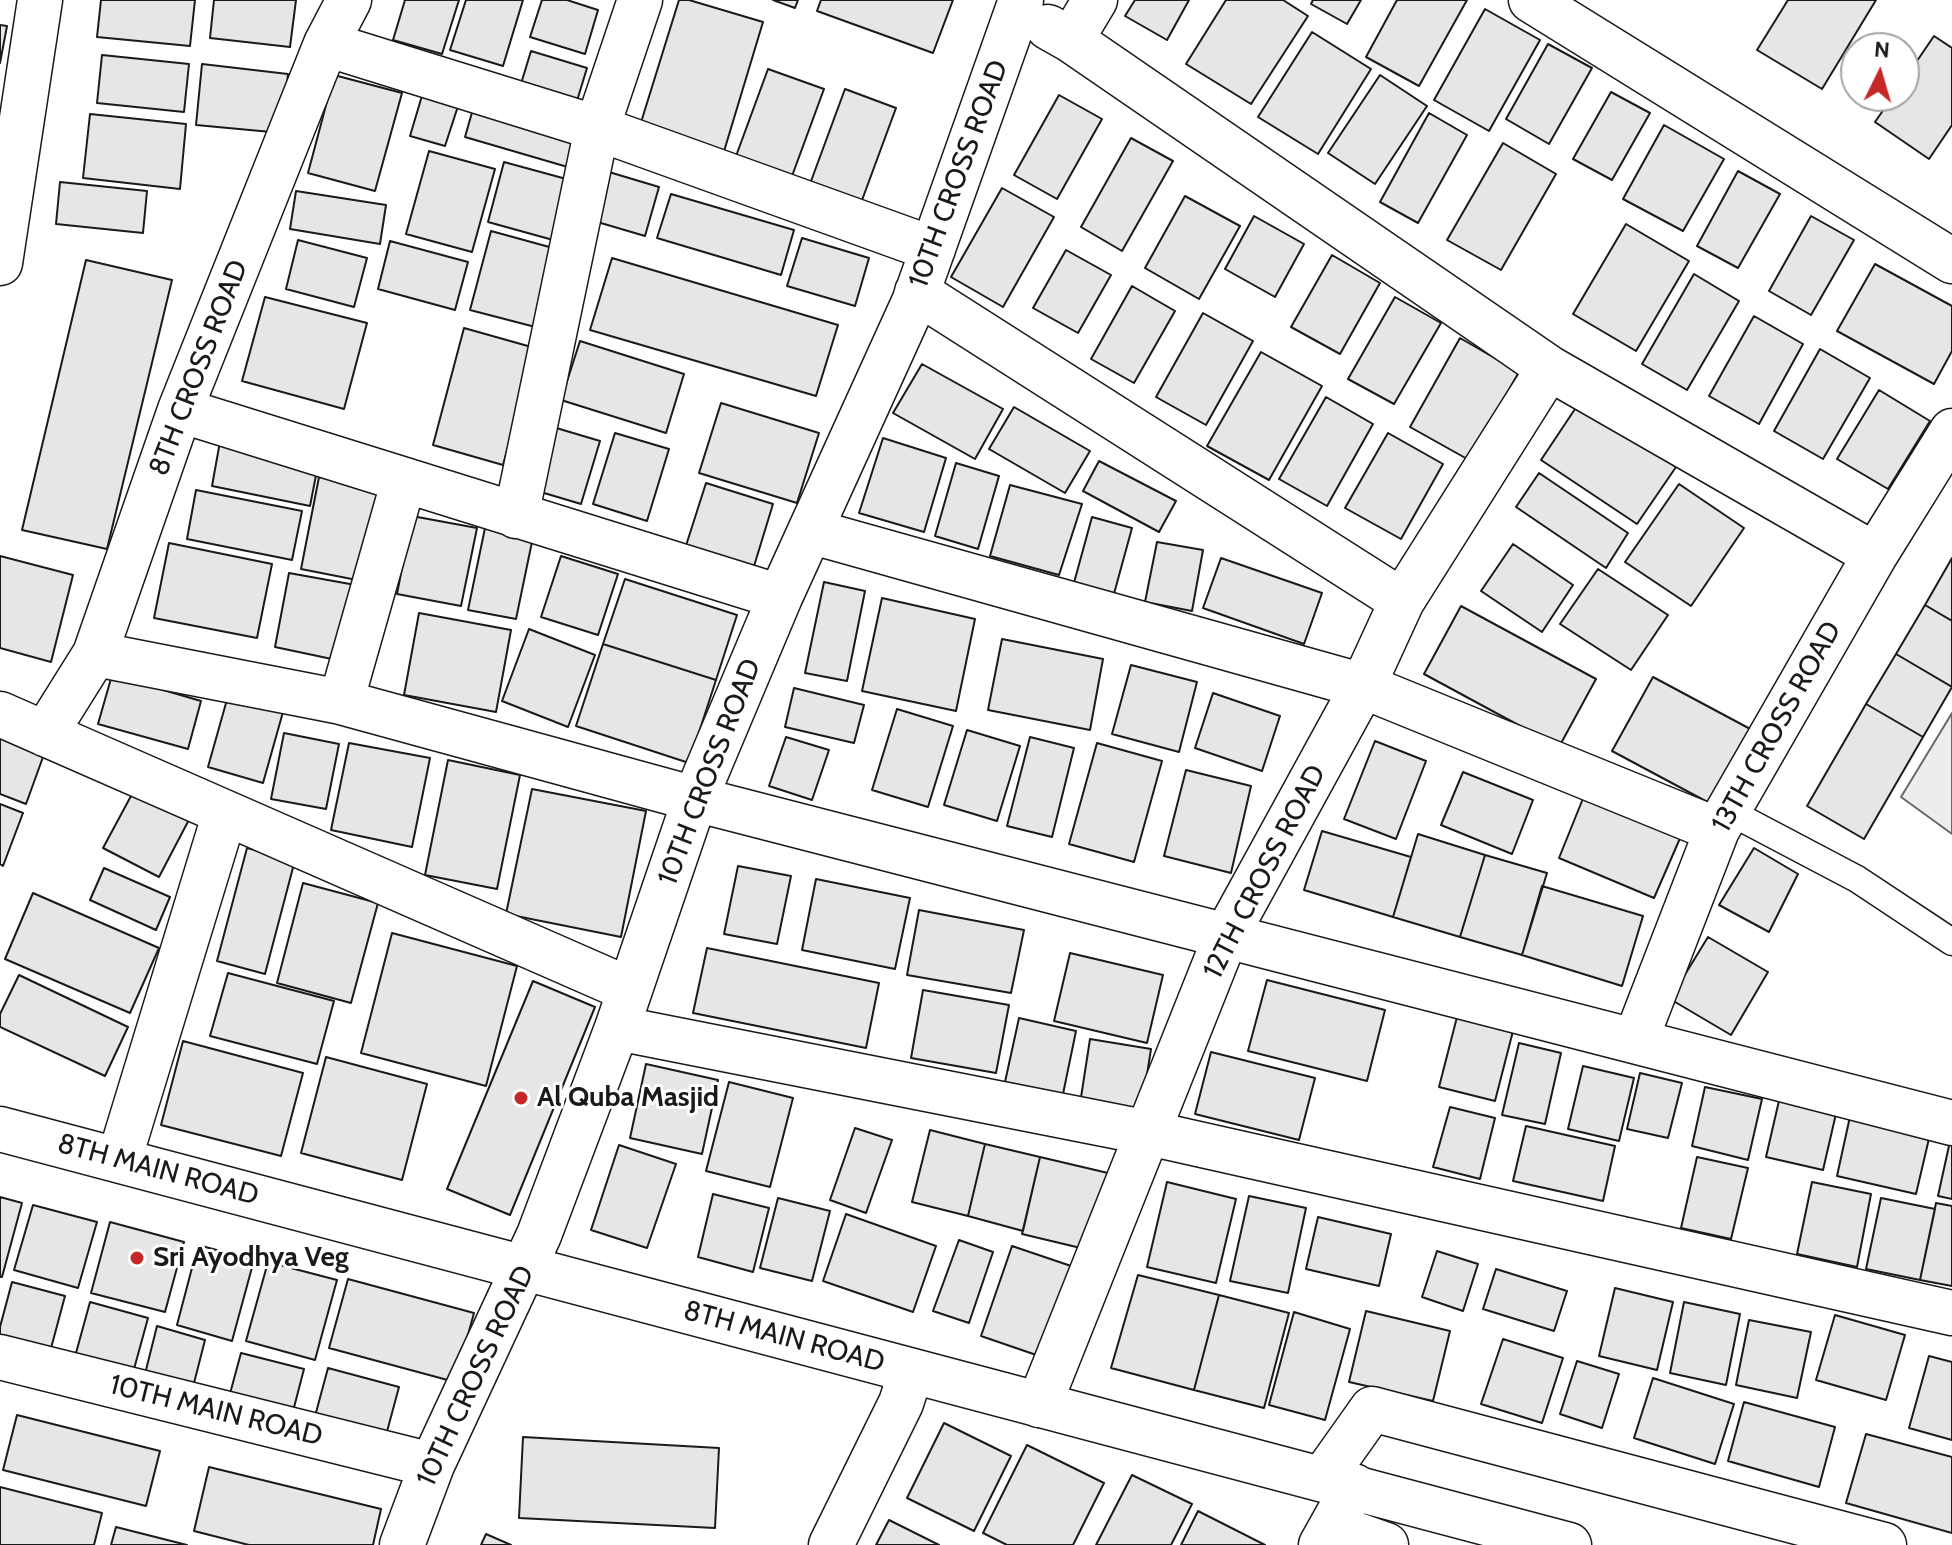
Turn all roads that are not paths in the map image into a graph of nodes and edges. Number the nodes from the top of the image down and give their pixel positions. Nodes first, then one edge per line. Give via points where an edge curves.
1 (40, 0) edge
2 (349, 0) edge
3 (640, 0) edge
4 (1095, 0) edge
5 (1531, 0) edge
6 (1019, 5) edge
7 (1071, 40) junction
8 (326, 44) junction
9 (597, 128) junction
10 (10, 129) edge
11 (933, 249) junction
12 (1952, 261) edge
13 (0, 263) edge
14 (917, 292) junction
15 (1549, 368) junction
16 (180, 410) junction
17 (1952, 431) edge
18 (404, 480) junction
19 (516, 516) junction
20 (810, 531) junction
21 (1875, 555) junction
22 (780, 597) junction
23 (1402, 601) junction
24 (95, 654) junction
25 (1363, 686) junction
26 (341, 702) junction
27 (0, 714) edge
28 (45, 734) junction
29 (695, 799) junction
30 (225, 813) junction
31 (1723, 820) junction
32 (1226, 936) junction
33 (1952, 942) edge
34 (623, 1009) junction
35 (1636, 1039) junction
36 (1952, 1123) edge
37 (0, 1129) edge
38 (1149, 1133) junction
39 (119, 1160) junction
40 (526, 1268) junction
41 (1952, 1313) edge
42 (0, 1357) edge
43 (911, 1372) junction
44 (1039, 1405) junction
45 (432, 1465) junction
46 (1338, 1482) junction
47 (1327, 1535) edge
48 (402, 1545) edge
49 (831, 1545) edge
50 (1386, 1545) edge
51 (1569, 1545) edge
52 (1884, 1545) edge

1 - 10 street
2 - 8 street, 8TH CROSS ROAD
3 - 9 street
4 - 7 street
5 - 12 street
6 - 7 street
6 - 11 street, 10TH CROSS ROAD
7 - 15 street
8 - 9 street
8 - 16 street, 8TH CROSS ROAD
9 - 11 street
9 - 19 street
10 - 13 street
11 - 14 street, 10TH CROSS ROAD
14 - 20 street, 10TH CROSS ROAD
14 - 23 street
15 - 21 street
15 - 23 street, 12TH CROSS ROAD
16 - 18 street
16 - 24 street, 8TH CROSS ROAD
17 - 21 street, 13TH CROSS ROAD
18 - 19 street
18 - 26 street
19 - 22 street
20 - 22 street, 10TH CROSS ROAD
20 - 25 street
21 - 31 street, 13TH CROSS ROAD
22 - 29 street, 10TH CROSS ROAD
23 - 25 street, 12TH CROSS ROAD
24 - 26 street
24 - 28 street, 8TH CROSS ROAD
25 - 31 street
25 - 32 street, 12TH CROSS ROAD
26 - 29 street
27 - 28 street
28 - 30 street
29 - 32 street
29 - 34 street, 10TH CROSS ROAD
30 - 34 street
30 - 39 street
31 - 33 lane via 1857,879
31 - 35 street, 13TH CROSS ROAD
32 - 35 street
32 - 38 street, 12TH CROSS ROAD
34 - 38 street
34 - 40 street, 10TH CROSS ROAD
35 - 36 street
37 - 39 street, 8TH MAIN ROAD
38 - 41 street
38 - 44 street, 12TH CROSS ROAD
39 - 40 street, 8TH MAIN ROAD
40 - 43 street, 8TH MAIN ROAD
40 - 45 street, 10TH CROSS ROAD
42 - 45 street, 10TH MAIN ROAD
43 - 44 street, 8TH MAIN ROAD
43 - 49 street
44 - 46 street, 8TH MAIN ROAD
45 - 48 street, 10TH CROSS ROAD
46 - 47 street
46 - 51 street, 8TH MAIN ROAD
46 - 52 street via 1372,1409
47 - 50 street

